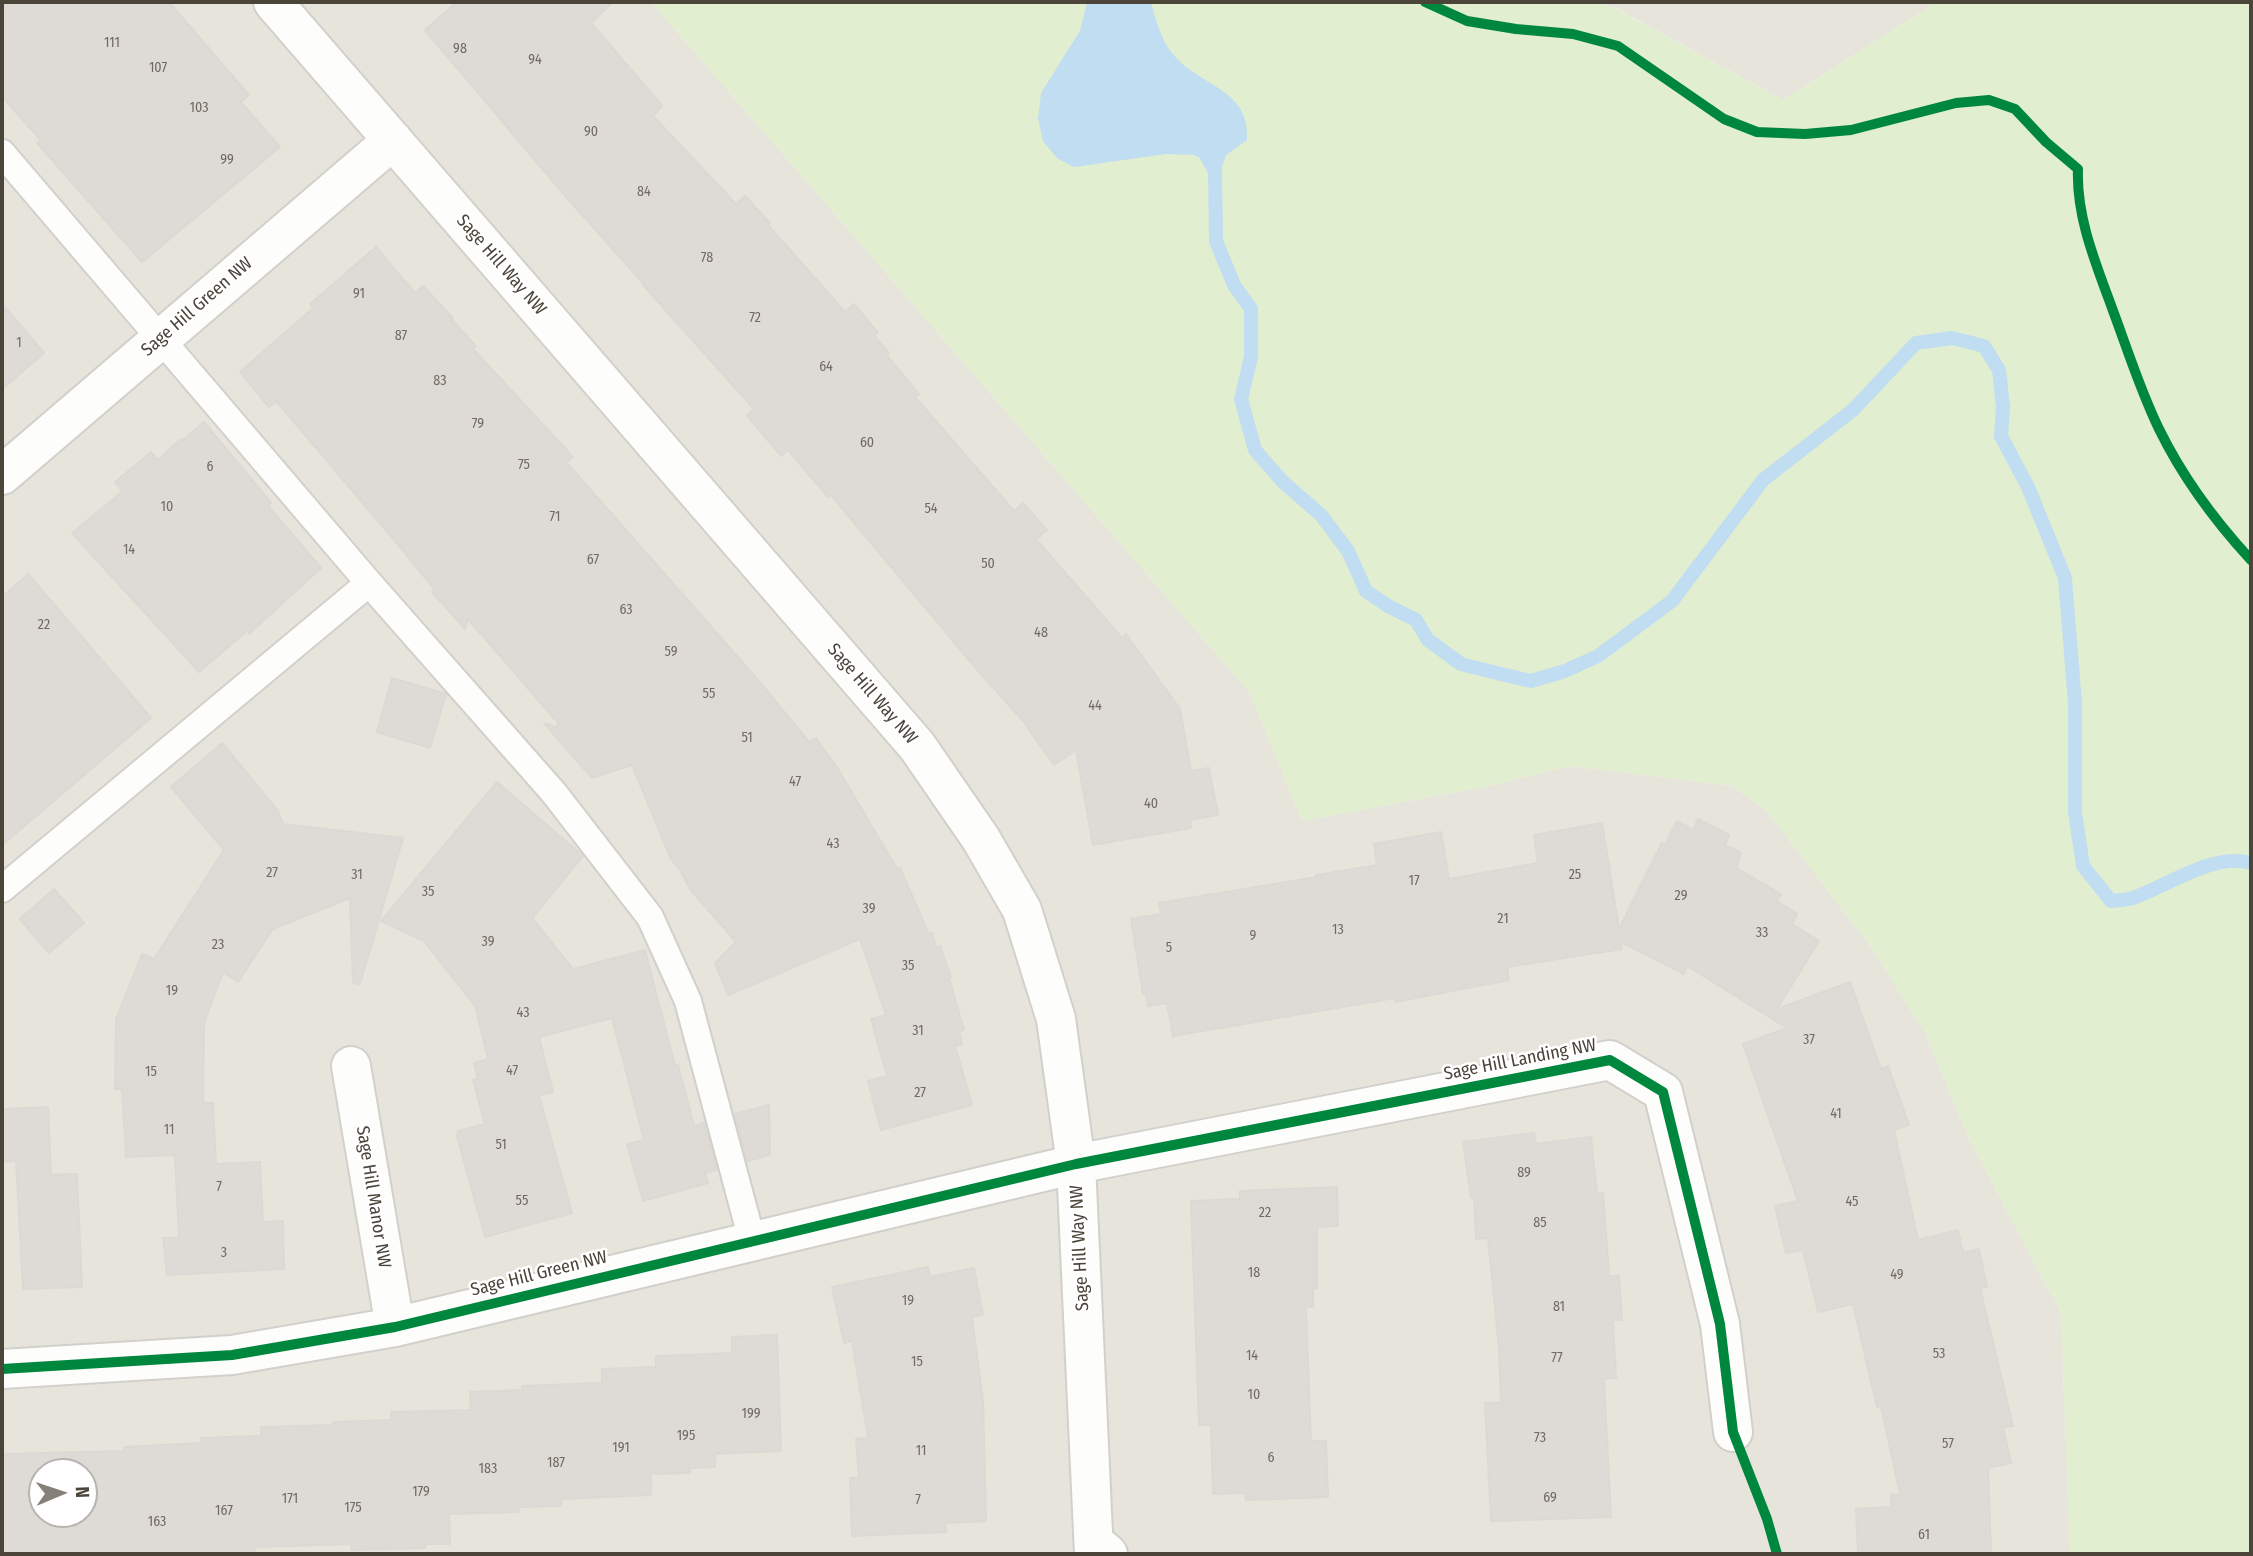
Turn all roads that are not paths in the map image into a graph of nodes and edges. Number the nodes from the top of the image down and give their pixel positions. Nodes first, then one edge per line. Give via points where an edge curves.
1 (272, 2) edge
2 (393, 140) junction
3 (2, 153) edge
4 (159, 340) junction
5 (2, 475) edge
6 (369, 583) junction
7 (2, 889) edge
8 (351, 1066) dead end
9 (1076, 1164) junction
10 (752, 1240) junction
11 (395, 1327) junction
12 (2, 1369) edge
13 (1733, 1432) dead end
14 (1099, 1550) edge

1 - 2 street, Sage Hill Way NW
2 - 4 street, Sage Hill Green NW
2 - 9 street, Sage Hill Way NW via 917,746 981,839 1023,910 1056,1019
3 - 4 lane
4 - 5 street, Sage Hill Green NW
4 - 6 lane
6 - 7 lane
6 - 10 lane via 554,793 650,917 688,1001
8 - 11 street, Sage Hill Manor NW
9 - 10 street, Sage Hill Green NW
9 - 13 street, Sage Hill Landing NW via 1610,1060 1663,1092 1720,1324
9 - 14 street, Sage Hill Way NW
10 - 11 street, Sage Hill Green NW
11 - 12 street, Sage Hill Green NW via 232,1355

